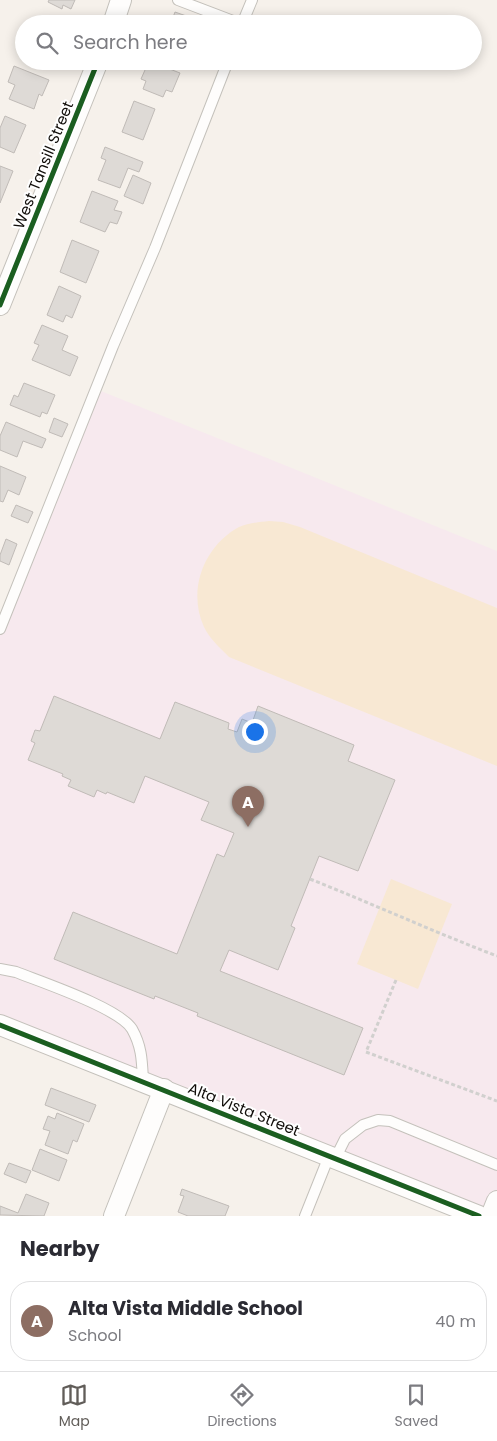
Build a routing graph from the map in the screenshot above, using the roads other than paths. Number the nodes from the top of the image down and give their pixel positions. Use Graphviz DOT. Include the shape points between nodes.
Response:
graph roads {
  1 [pos="120,0"];
  2 [pos="178,0"];
  3 [pos="252,0"];
  4 [pos="116,15"];
  5 [pos="218,15"];
  6 [pos="246,15"];
  7 [pos="94,70"];
  8 [pos="224,70"];
  9 [pos="0,305"];
  10 [pos="0,629"];
  11 [pos="0,969"];
  12 [pos="0,1025"];
  13 [pos="143,1081"];
  14 [pos="164,1089"];
  15 [pos="332,1158"];
  16 [pos="497,1165"];
  17 [pos="497,1201"];
  18 [pos="114,1216"];
  19 [pos="305,1216"];
  20 [pos="479,1216"];
  21 [pos="491,1216"];
  1 -- 4 [label="street"];
  2 -- 5 [label="lane"];
  3 -- 6 [label="lane"];
  7 -- 9 [label="street, West Tansill Street"];
  8 -- 10 [label="lane"];
  11 -- 13 [label="lane" via="16,972 92,1003 120,1018 131,1027 141,1049"];
  12 -- 13 [label="street, Alta Vista Street"];
  13 -- 14 [label="street, Alta Vista Street"];
  14 -- 15 [label="street, Alta Vista Street"];
  14 -- 18 [label="street"];
  15 -- 16 [label="lane" via="345,1139 378,1120"];
  15 -- 19 [label="lane"];
  15 -- 20 [label="street, Alta Vista Street"];
  17 -- 21 [label="street"];
}
